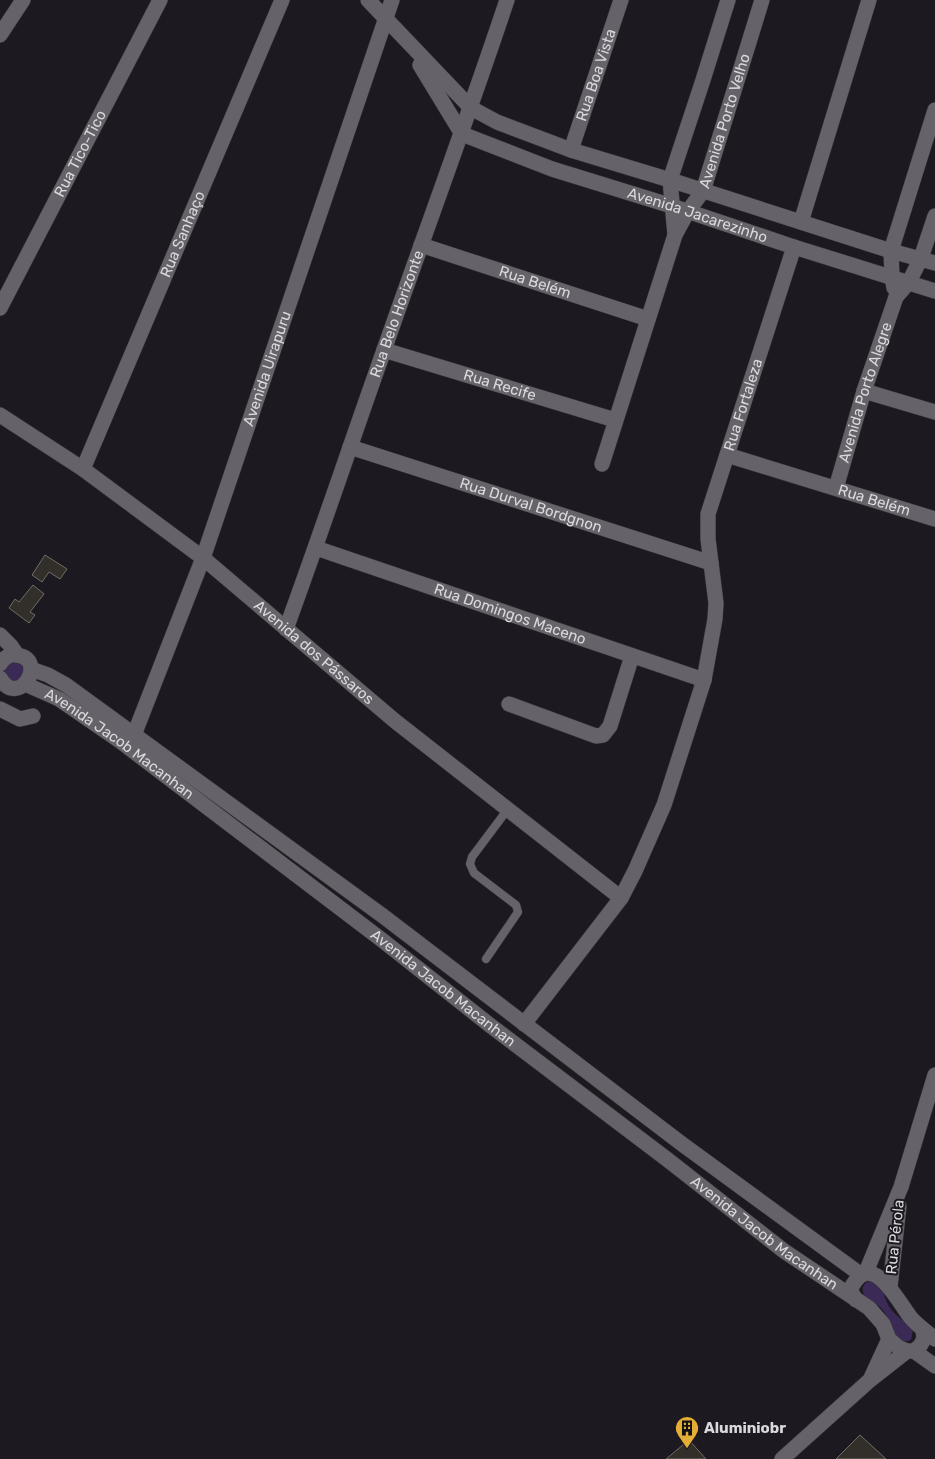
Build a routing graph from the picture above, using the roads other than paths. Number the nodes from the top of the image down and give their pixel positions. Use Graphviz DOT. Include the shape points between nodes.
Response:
graph roads {
  1 [pos="22,0"];
  2 [pos="160,0"];
  3 [pos="282,0"];
  4 [pos="368,0"];
  5 [pos="392,0"];
  6 [pos="507,0"];
  7 [pos="621,0"];
  8 [pos="728,0"];
  9 [pos="762,0"];
  10 [pos="869,0"];
  11 [pos="386,19"];
  12 [pos="0,35"];
  13 [pos="406,42"];
  14 [pos="471,108"];
  15 [pos="935,110"];
  16 [pos="462,134"];
  17 [pos="572,150"];
  18 [pos="670,180"];
  19 [pos="703,191"];
  20 [pos="672,206"];
  21 [pos="688,212"];
  22 [pos="935,216"];
  23 [pos="802,222"];
  24 [pos="675,235"];
  25 [pos="421,245"];
  26 [pos="794,247"];
  27 [pos="891,251"];
  28 [pos="928,260"];
  29 [pos="892,277"];
  30 [pos="908,282"];
  31 [pos="935,291"];
  32 [pos="896,297"];
  33 [pos="0,308"];
  34 [pos="648,319"];
  35 [pos="384,350"];
  36 [pos="864,391"];
  37 [pos="935,412"];
  38 [pos="0,415"];
  39 [pos="615,420"];
  40 [pos="350,447"];
  41 [pos="727,455"];
  42 [pos="602,464"];
  43 [pos="83,469"];
  44 [pos="836,488"];
  45 [pos="935,519"];
  46 [pos="316,548"];
  47 [pos="203,558"];
  48 [pos="711,564"];
  49 [pos="286,628"];
  50 [pos="0,635"];
  51 [pos="17,655"];
  52 [pos="632,656"];
  53 [pos="0,664"];
  54 [pos="31,669"];
  55 [pos="0,678"];
  56 [pos="704,680"];
  57 [pos="25,684"];
  58 [pos="509,704"];
  59 [pos="0,709"];
  60 [pos="33,716"];
  61 [pos="134,735"];
  62 [pos="508,809"];
  63 [pos="621,898"];
  64 [pos="486,959"];
  65 [pos="524,1024"];
  66 [pos="934,1079"];
  67 [pos="901,1187"];
  68 [pos="863,1273"];
  69 [pos="890,1287"];
  70 [pos="856,1300"];
  71 [pos="929,1334"];
  72 [pos="889,1339"];
  73 [pos="911,1351"];
  74 [pos="935,1366"];
  75 [pos="870,1380"];
  76 [pos="782,1459"];
  1 -- 12 [label="street"];
  2 -- 33 [label="street, Rua Tico-Tico"];
  3 -- 43 [label="street, Rua Sanhaço"];
  4 -- 11 [label="street"];
  5 -- 11 [label="street, Avenida Uirapuru"];
  6 -- 14 [label="street, Rua Belo Horizonte"];
  7 -- 17 [label="street, Rua Boa Vista"];
  8 -- 18 [label="street, Avenida Porto Velho"];
  9 -- 19 [label="street, Avenida Porto Velho"];
  10 -- 23 [label="street"];
  11 -- 13 [label="street"];
  11 -- 47 [label="street, Avenida Uirapuru"];
  13 -- 14 [label="street, Avenida Jacarezinho"];
  13 -- 16 [label="street"];
  14 -- 16 [label="street, Rua Belo Horizonte"];
  14 -- 17 [label="street, Avenida Jacarezinho" via="497,122"];
  15 -- 27 [label="street"];
  16 -- 20 [label="street, Avenida Jacarezinho" via="552,169"];
  16 -- 25 [label="street, Rua Belo Horizonte"];
  17 -- 18 [label="street, Avenida Jacarezinho"];
  18 -- 19 [label="street, Avenida Jacarezinho"];
  18 -- 20 [label="street, Avenida Porto Velho"];
  19 -- 21 [label="street, Avenida Porto Velho"];
  19 -- 23 [label="street, Avenida Jacarezinho"];
  20 -- 21 [label="street, Avenida Jacarezinho"];
  20 -- 24 [label="street, Avenida Porto Velho"];
  21 -- 24 [label="street, Avenida Porto Velho"];
  21 -- 26 [label="street, Avenida Jacarezinho"];
  22 -- 28 [label="street, Avenida Porto Alegre"];
  23 -- 27 [label="street, Avenida Jacarezinho"];
  24 -- 34 [label="street, Avenida Porto Velho"];
  25 -- 34 [label="street, Rua Belém"];
  25 -- 35 [label="street, Rua Belo Horizonte"];
  26 -- 29 [label="street, Avenida Jacarezinho"];
  26 -- 41 [label="street, Rua Fortaleza"];
  27 -- 28 [label="street, Avenida Jacarezinho"];
  27 -- 29 [label="street"];
  28 -- 30 [label="street, Avenida Porto Alegre"];
  29 -- 30 [label="street, Avenida Jacarezinho"];
  29 -- 32 [label="street"];
  30 -- 31 [label="street, Avenida Jacarezinho"];
  30 -- 32 [label="street, Avenida Porto Alegre"];
  32 -- 36 [label="street, Avenida Porto Alegre"];
  34 -- 39 [label="street, Avenida Porto Velho"];
  35 -- 39 [label="street, Rua Recife"];
  35 -- 40 [label="street, Rua Belo Horizonte"];
  36 -- 37 [label="street"];
  36 -- 44 [label="street, Avenida Porto Alegre"];
  38 -- 43 [label="street, Avenida dos Pássaros"];
  39 -- 42 [label="street, Avenida Porto Velho"];
  40 -- 46 [label="street, Rua Belo Horizonte"];
  40 -- 48 [label="street, Rua Durval Bordgnon"];
  41 -- 44 [label="street, Rua Belém"];
  41 -- 48 [label="street, Rua Fortaleza" via="708,514"];
  43 -- 47 [label="street, Avenida dos Pássaros"];
  44 -- 45 [label="street, Rua Belém"];
  46 -- 49 [label="street, Rua Belo Horizonte"];
  46 -- 52 [label="street, Rua Domingos Maceno"];
  47 -- 49 [label="street, Avenida dos Pássaros"];
  47 -- 61 [label="street, Avenida Uirapuru"];
  48 -- 56 [label="street, Rua Fortaleza" via="716,603"];
  49 -- 62 [label="street, Avenida dos Pássaros" via="395,721"];
  50 -- 51 [label="street"];
  51 -- 53 [label="street" via="7,657"];
  51 -- 54 [label="street" via="27,660"];
  52 -- 56 [label="street, Rua Domingos Maceno"];
  52 -- 58 [label="street" via="610,726 603,734 596,736"];
  54 -- 57 [label="street"];
  54 -- 61 [label="street, Avenida Jacob Macanhan" via="66,685"];
  55 -- 57 [label="street, Avenida Jacob Macanhan" via="10,687"];
  56 -- 63 [label="street, Rua Fortaleza" via="664,805"];
  57 -- 70 [label="street, Avenida Jacob Macanhan" via="59,699 120,741 784,1251"];
  59 -- 60 [label="street" via="20,719"];
  61 -- 65 [label="street, Avenida Jacob Macanhan" via="376,910"];
  62 -- 63 [label="street, Avenida dos Pássaros"];
  62 -- 64 [label="lane" via="470,864 474,873 516,905 518,912"];
  63 -- 65 [label="street, Rua Fortaleza"];
  65 -- 68 [label="street, Avenida Jacob Macanhan" via="764,1205"];
  66 -- 67 [label="street, Rua Pérola"];
  67 -- 68 [label="street, Rua Pérola"];
  67 -- 69 [label="street, Rua Pérola"];
  68 -- 69 [label="street, Avenida Jacob Macanhan" via="879,1276"];
  68 -- 70 [label="street, Avenida Jacob Macanhan" via="852,1285 851,1292"];
  69 -- 71 [label="street, Avenida Jacob Macanhan" via="902,1307"];
  70 -- 72 [label="street, Avenida Jacob Macanhan" via="875,1313"];
  71 -- 73 [label="street, Avenida Jacob Macanhan" via="920,1346"];
  72 -- 73 [label="street, Avenida Jacob Macanhan"];
  72 -- 75 [label="street"];
  73 -- 74 [label="street, Avenida Jacob Macanhan"];
  73 -- 75 [label="street"];
  75 -- 76 [label="street"];
}
